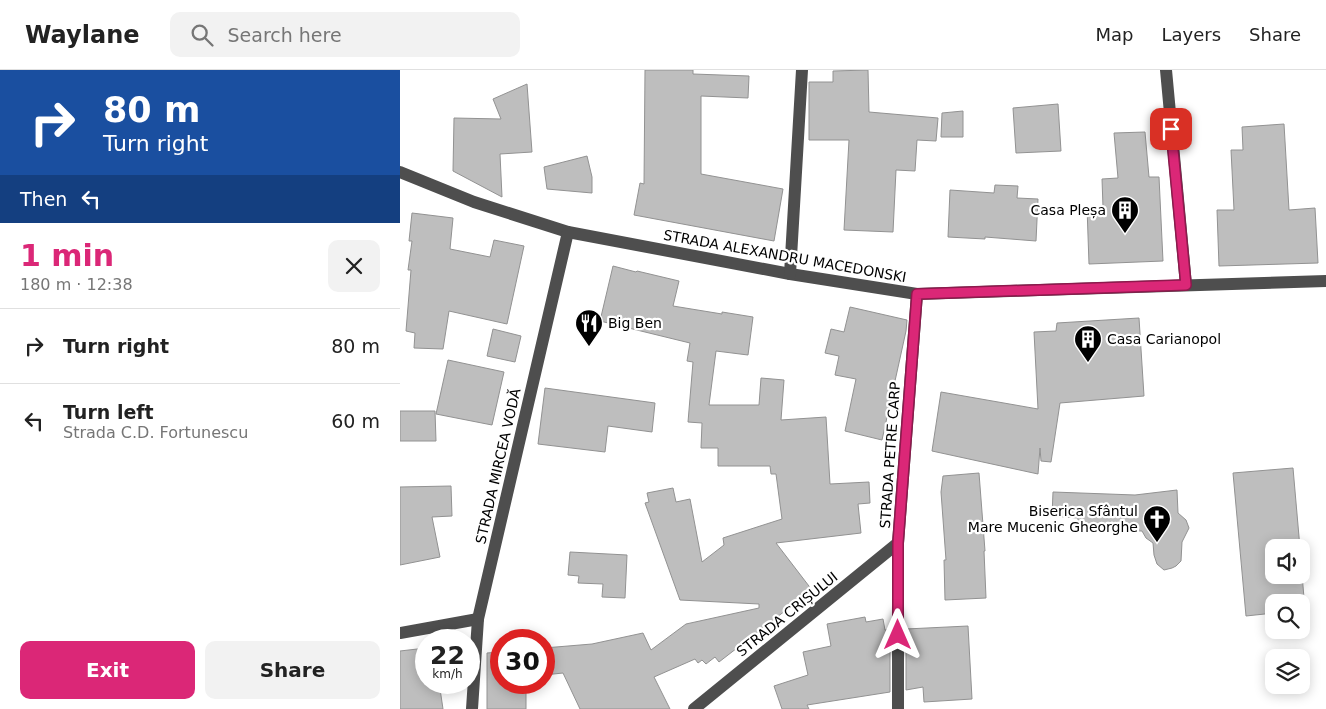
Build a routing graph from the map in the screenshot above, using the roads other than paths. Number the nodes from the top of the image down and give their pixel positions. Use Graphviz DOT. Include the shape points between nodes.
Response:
graph roads {
  1 [pos="802,70"];
  2 [pos="1166,70"];
  3 [pos="400,172"];
  4 [pos="568,232"];
  5 [pos="790,274"];
  6 [pos="1326,281"];
  7 [pos="1186,285"];
  8 [pos="917,294"];
  9 [pos="898,543"];
  10 [pos="478,619"];
  11 [pos="400,634"];
  12 [pos="472,709"];
  13 [pos="694,709"];
  14 [pos="898,709"];
  1 -- 5 [label="street"];
  2 -- 7 [label="street"];
  3 -- 4 [label="street, STRADA ALEXANDRU MACEDONSKI" via="474,202"];
  4 -- 5 [label="street, STRADA ALEXANDRU MACEDONSKI"];
  4 -- 10 [label="street, STRADA MIRCEA VODĂ"];
  5 -- 8 [label="street, STRADA ALEXANDRU MACEDONSKI"];
  6 -- 7 [label="street, STRADA ALEXANDRU MACEDONSKI"];
  7 -- 8 [label="street, STRADA ALEXANDRU MACEDONSKI"];
  8 -- 9 [label="street, STRADA PETRE CARP"];
  9 -- 13 [label="street, STRADA CRIȘULUI"];
  9 -- 14 [label="street, STRADA PETRE CARP"];
  10 -- 11 [label="street"];
  10 -- 12 [label="street, STRADA MIRCEA VODĂ"];
}
